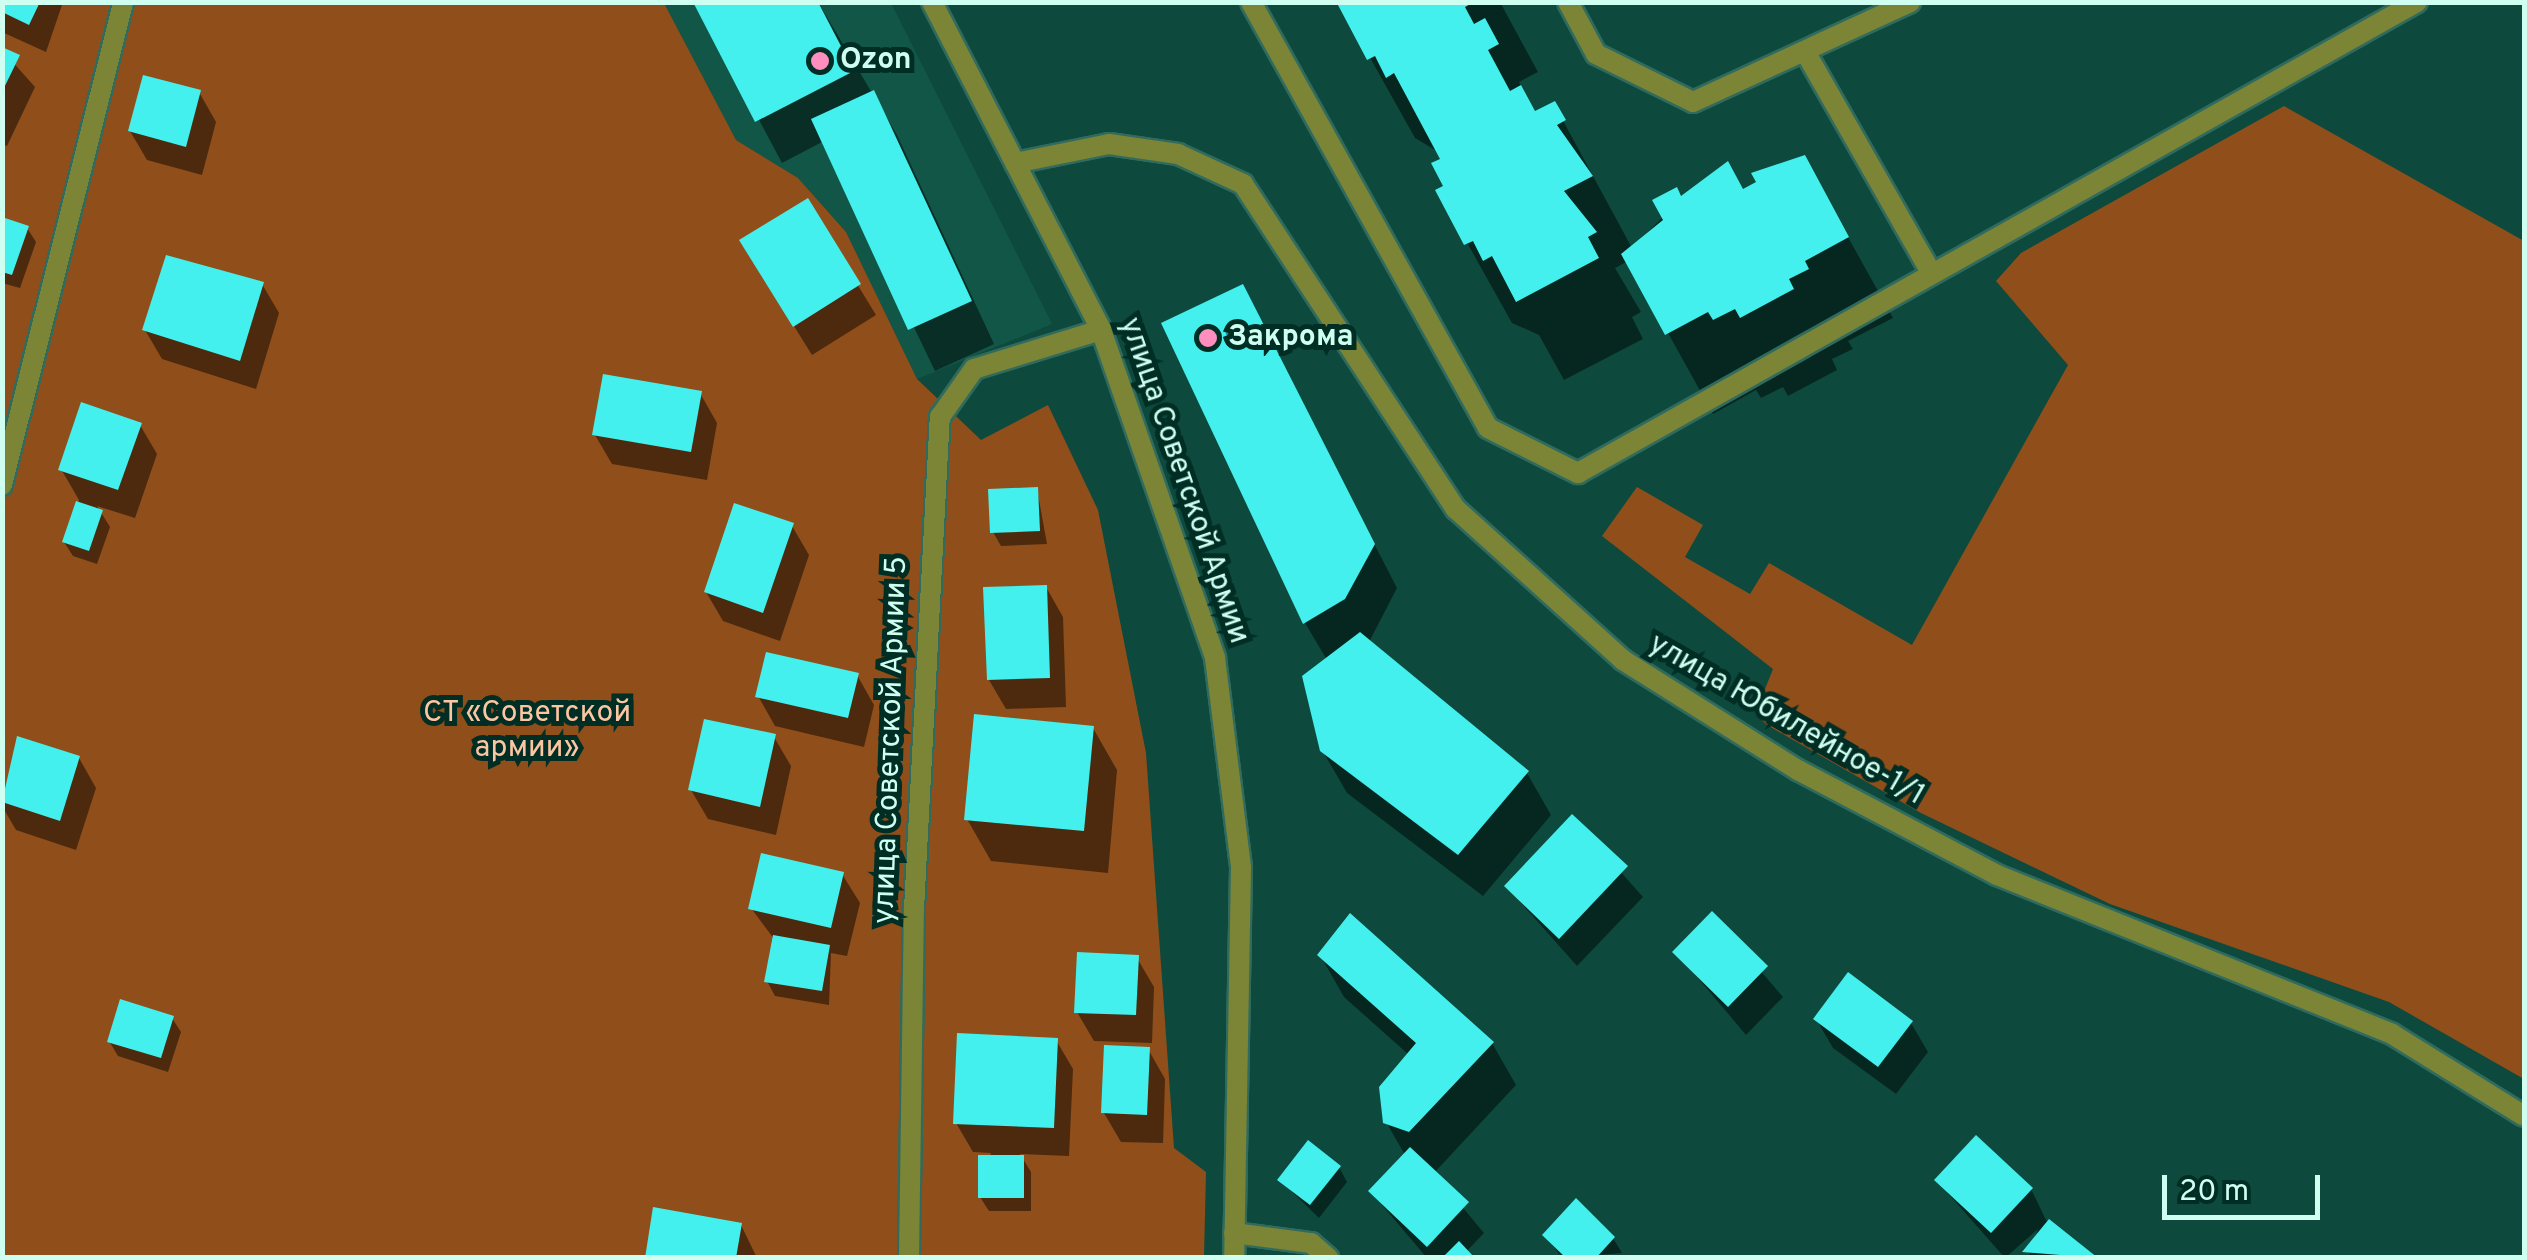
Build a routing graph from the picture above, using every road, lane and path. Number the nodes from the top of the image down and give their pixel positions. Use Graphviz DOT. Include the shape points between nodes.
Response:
graph roads {
  1 [pos="124,2"];
  2 [pos="932,2"];
  3 [pos="1251,2"];
  4 [pos="1568,2"];
  5 [pos="1910,2"];
  6 [pos="2417,2"];
  7 [pos="1808,54"];
  8 [pos="1016,162"];
  9 [pos="1930,271"];
  10 [pos="1102,330"];
  11 [pos="2,484"];
  12 [pos="2524,1116"];
  13 [pos="1234,1233"];
  14 [pos="910,1258"];
  15 [pos="1234,1258"];
  16 [pos="1328,1258"];
  1 -- 11 [label="street"];
  2 -- 8 [label="street, улица Советской Армии"];
  3 -- 9 [label="street" via="1488,428 1578,472"];
  4 -- 7 [label="street" via="1596,54 1693,102"];
  5 -- 7 [label="street"];
  6 -- 9 [label="street"];
  7 -- 9 [label="street"];
  8 -- 10 [label="street, улица Советской Армии"];
  8 -- 12 [label="street, улица Юбилейное-1/1" via="1109,144 1178,154 1243,184 1456,509 1622,660 1798,770 1997,875 2392,1034"];
  10 -- 13 [label="street, улица Советской Армии" via="1215,658 1242,868"];
  10 -- 14 [label="street, улица Советской Армии 5" via="974,369 940,416 914,908"];
  13 -- 15 [label="street, улица Советской Армии"];
  13 -- 16 [label="street" via="1311,1243"];
}
